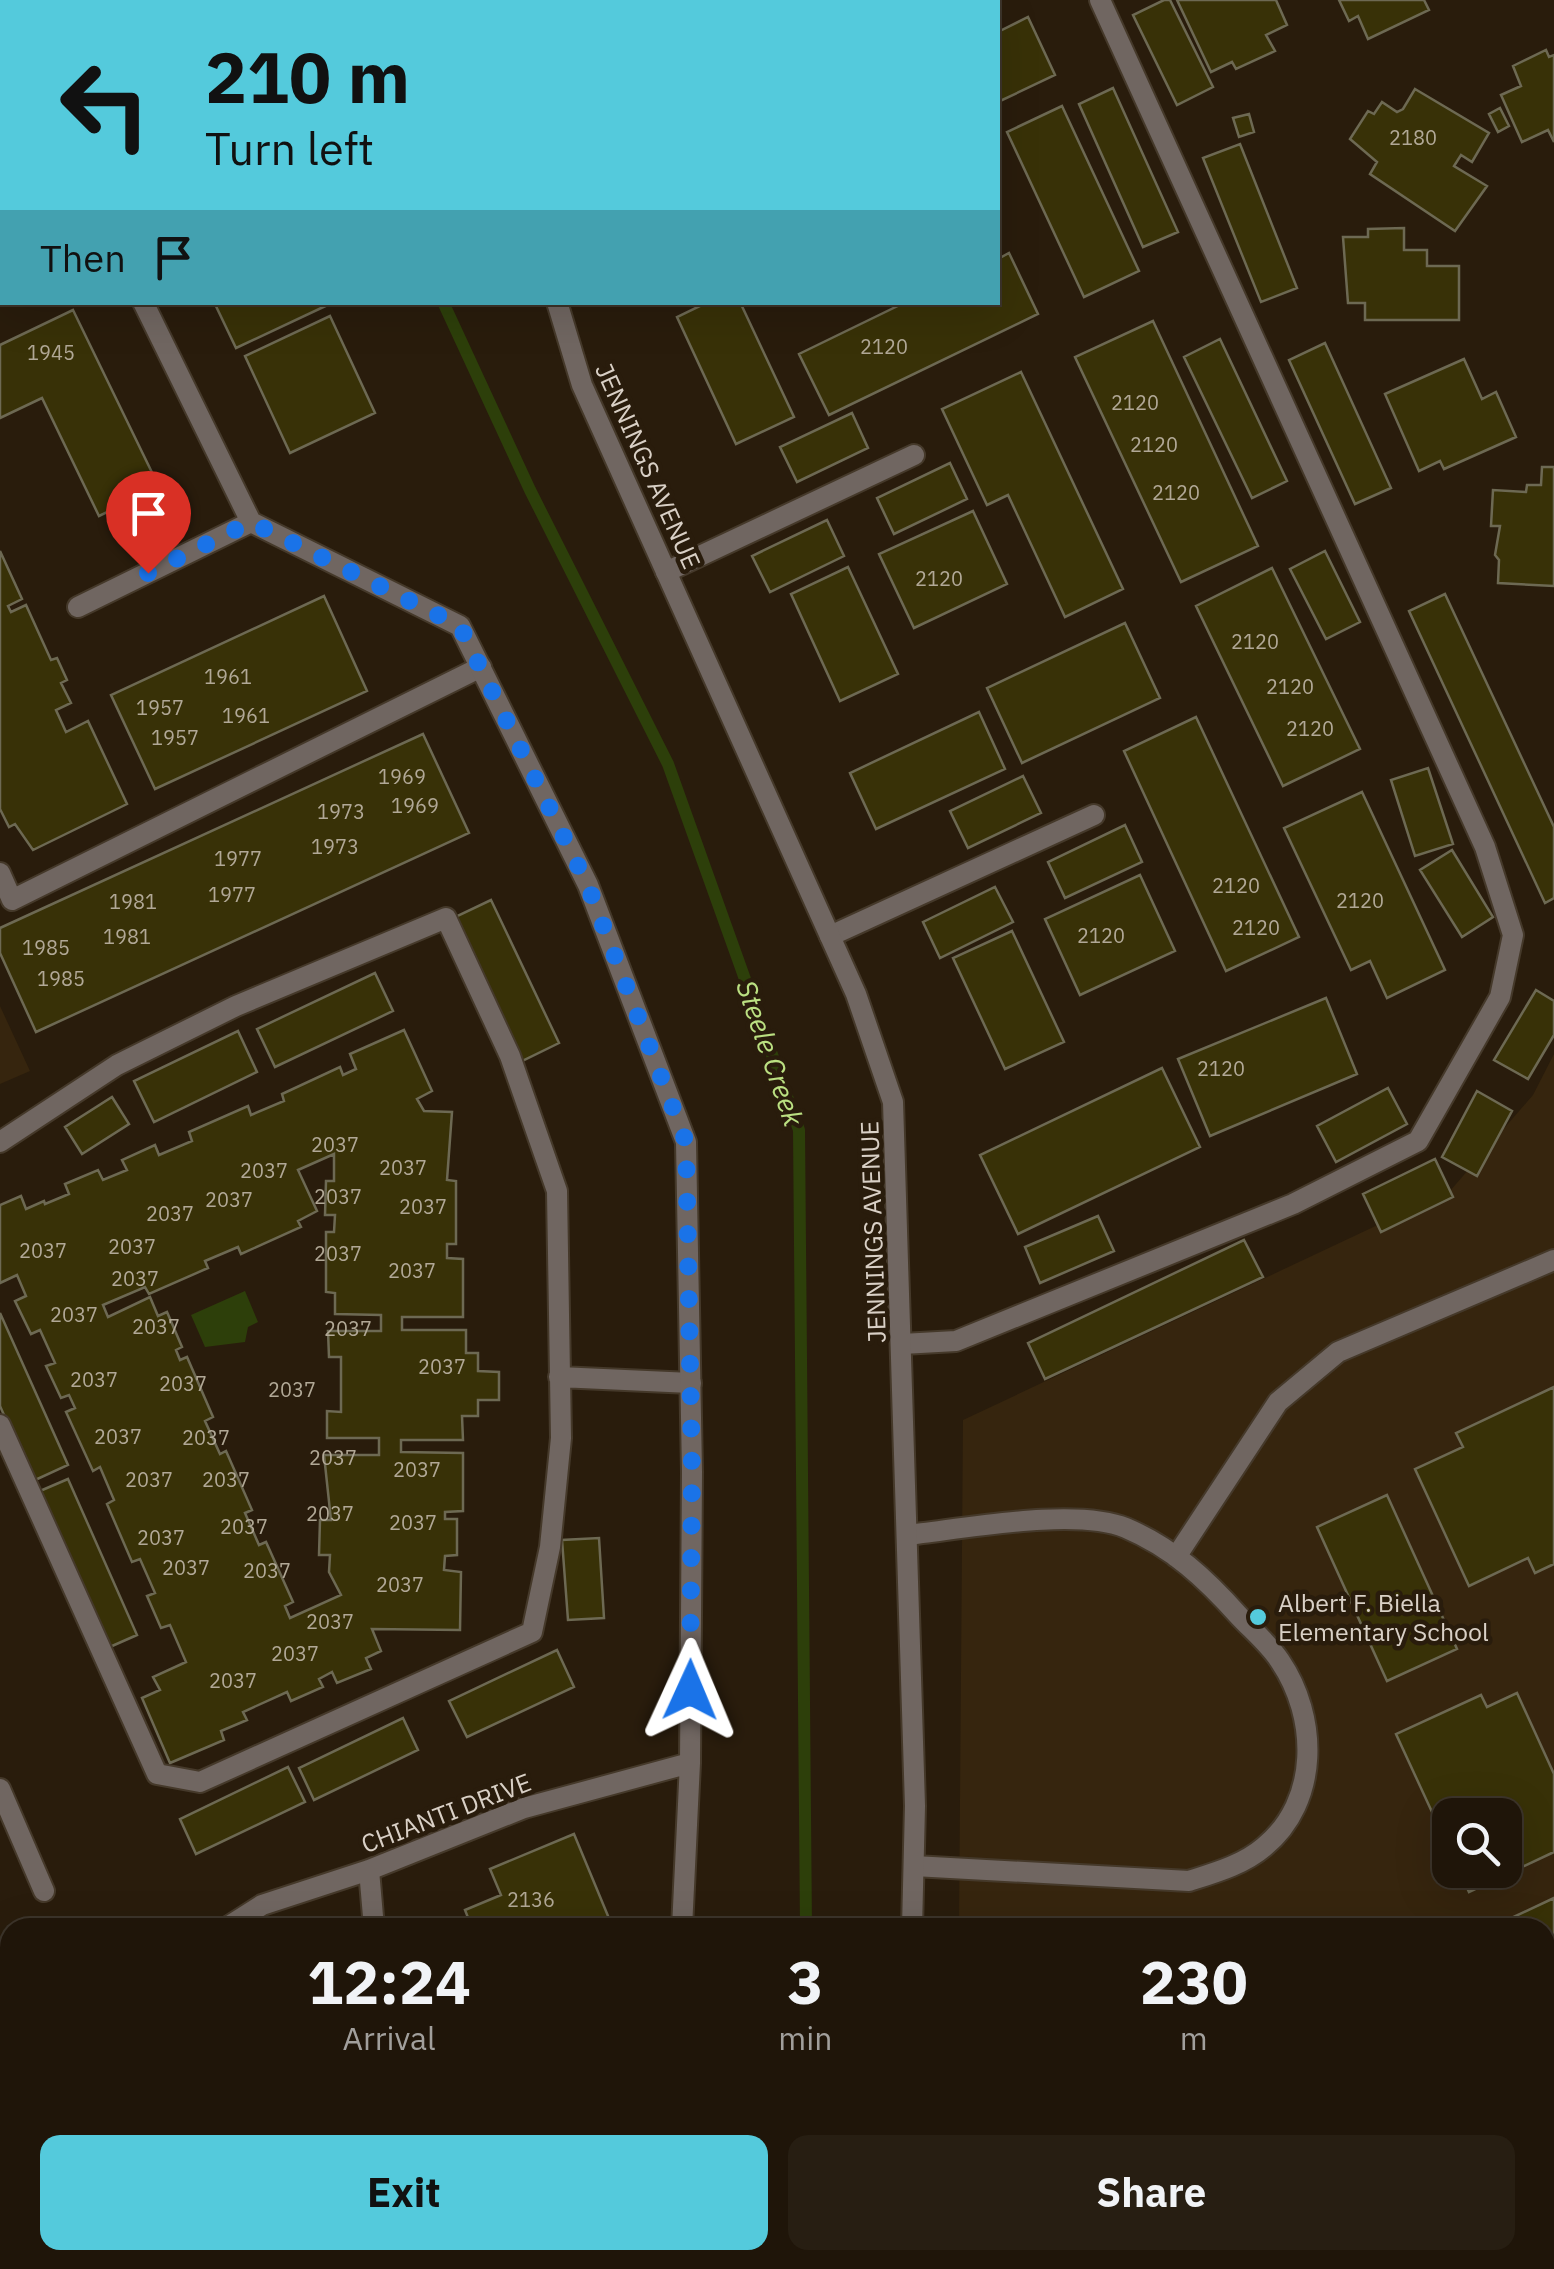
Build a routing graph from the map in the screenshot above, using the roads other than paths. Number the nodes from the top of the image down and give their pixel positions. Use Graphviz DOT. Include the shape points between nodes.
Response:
graph roads {
  1 [pos="1100,0"];
  2 [pos="144,305"];
  3 [pos="558,305"];
  4 [pos="914,455"];
  5 [pos="251,522"];
  6 [pos="666,572"];
  7 [pos="78,606"];
  8 [pos="481,667"];
  9 [pos="1094,815"];
  10 [pos="0,874"];
  11 [pos="830,936"];
  12 [pos="0,1142"];
  13 [pos="1554,1260"];
  14 [pos="902,1344"];
  15 [pos="559,1377"];
  16 [pos="691,1383"];
  17 [pos="0,1425"];
  18 [pos="908,1536"];
  19 [pos="1176,1556"];
  20 [pos="690,1763"];
  21 [pos="0,1789"];
  22 [pos="914,1866"];
  23 [pos="369,1870"];
  24 [pos="44,1891"];
  25 [pos="242,1918"];
  26 [pos="373,1918"];
  27 [pos="682,1918"];
  28 [pos="912,1918"];
  1 -- 14 [label="street" via="1485,847 1513,935 1500,997 1418,1141 1294,1204 956,1341"];
  2 -- 5 [label="street"];
  3 -- 6 [label="street, JENNINGS AVENUE" via="582,386"];
  4 -- 6 [label="street"];
  5 -- 7 [label="street"];
  5 -- 8 [label="street" via="460,626"];
  6 -- 11 [label="street, JENNINGS AVENUE"];
  8 -- 10 [label="street" via="12,900"];
  8 -- 16 [label="street" via="588,886 686,1142"];
  9 -- 11 [label="street"];
  11 -- 14 [label="street, JENNINGS AVENUE" via="893,1102"];
  12 -- 15 [label="street" via="116,1066 236,1006 446,918 510,1056 558,1191"];
  13 -- 19 [label="street" via="1338,1352 1278,1402"];
  14 -- 18 [label="street, JENNINGS AVENUE"];
  15 -- 16 [label="street"];
  15 -- 17 [label="street" via="550,1547 532,1632 200,1782 156,1774"];
  16 -- 20 [label="street"];
  18 -- 19 [label="street" via="1046,1519 1123,1527"];
  18 -- 22 [label="street, JENNINGS AVENUE"];
  19 -- 22 [label="street" via="1195,1568 1280,1662 1304,1716 1308,1770 1297,1806 1265,1846 1229,1868 1188,1881"];
  20 -- 23 [label="street, CHIANTI DRIVE" via="524,1808"];
  20 -- 27 [label="street"];
  21 -- 24 [label="street"];
  22 -- 28 [label="street, JENNINGS AVENUE"];
  23 -- 25 [label="street, CHIANTI DRIVE"];
  23 -- 26 [label="street"];
}
